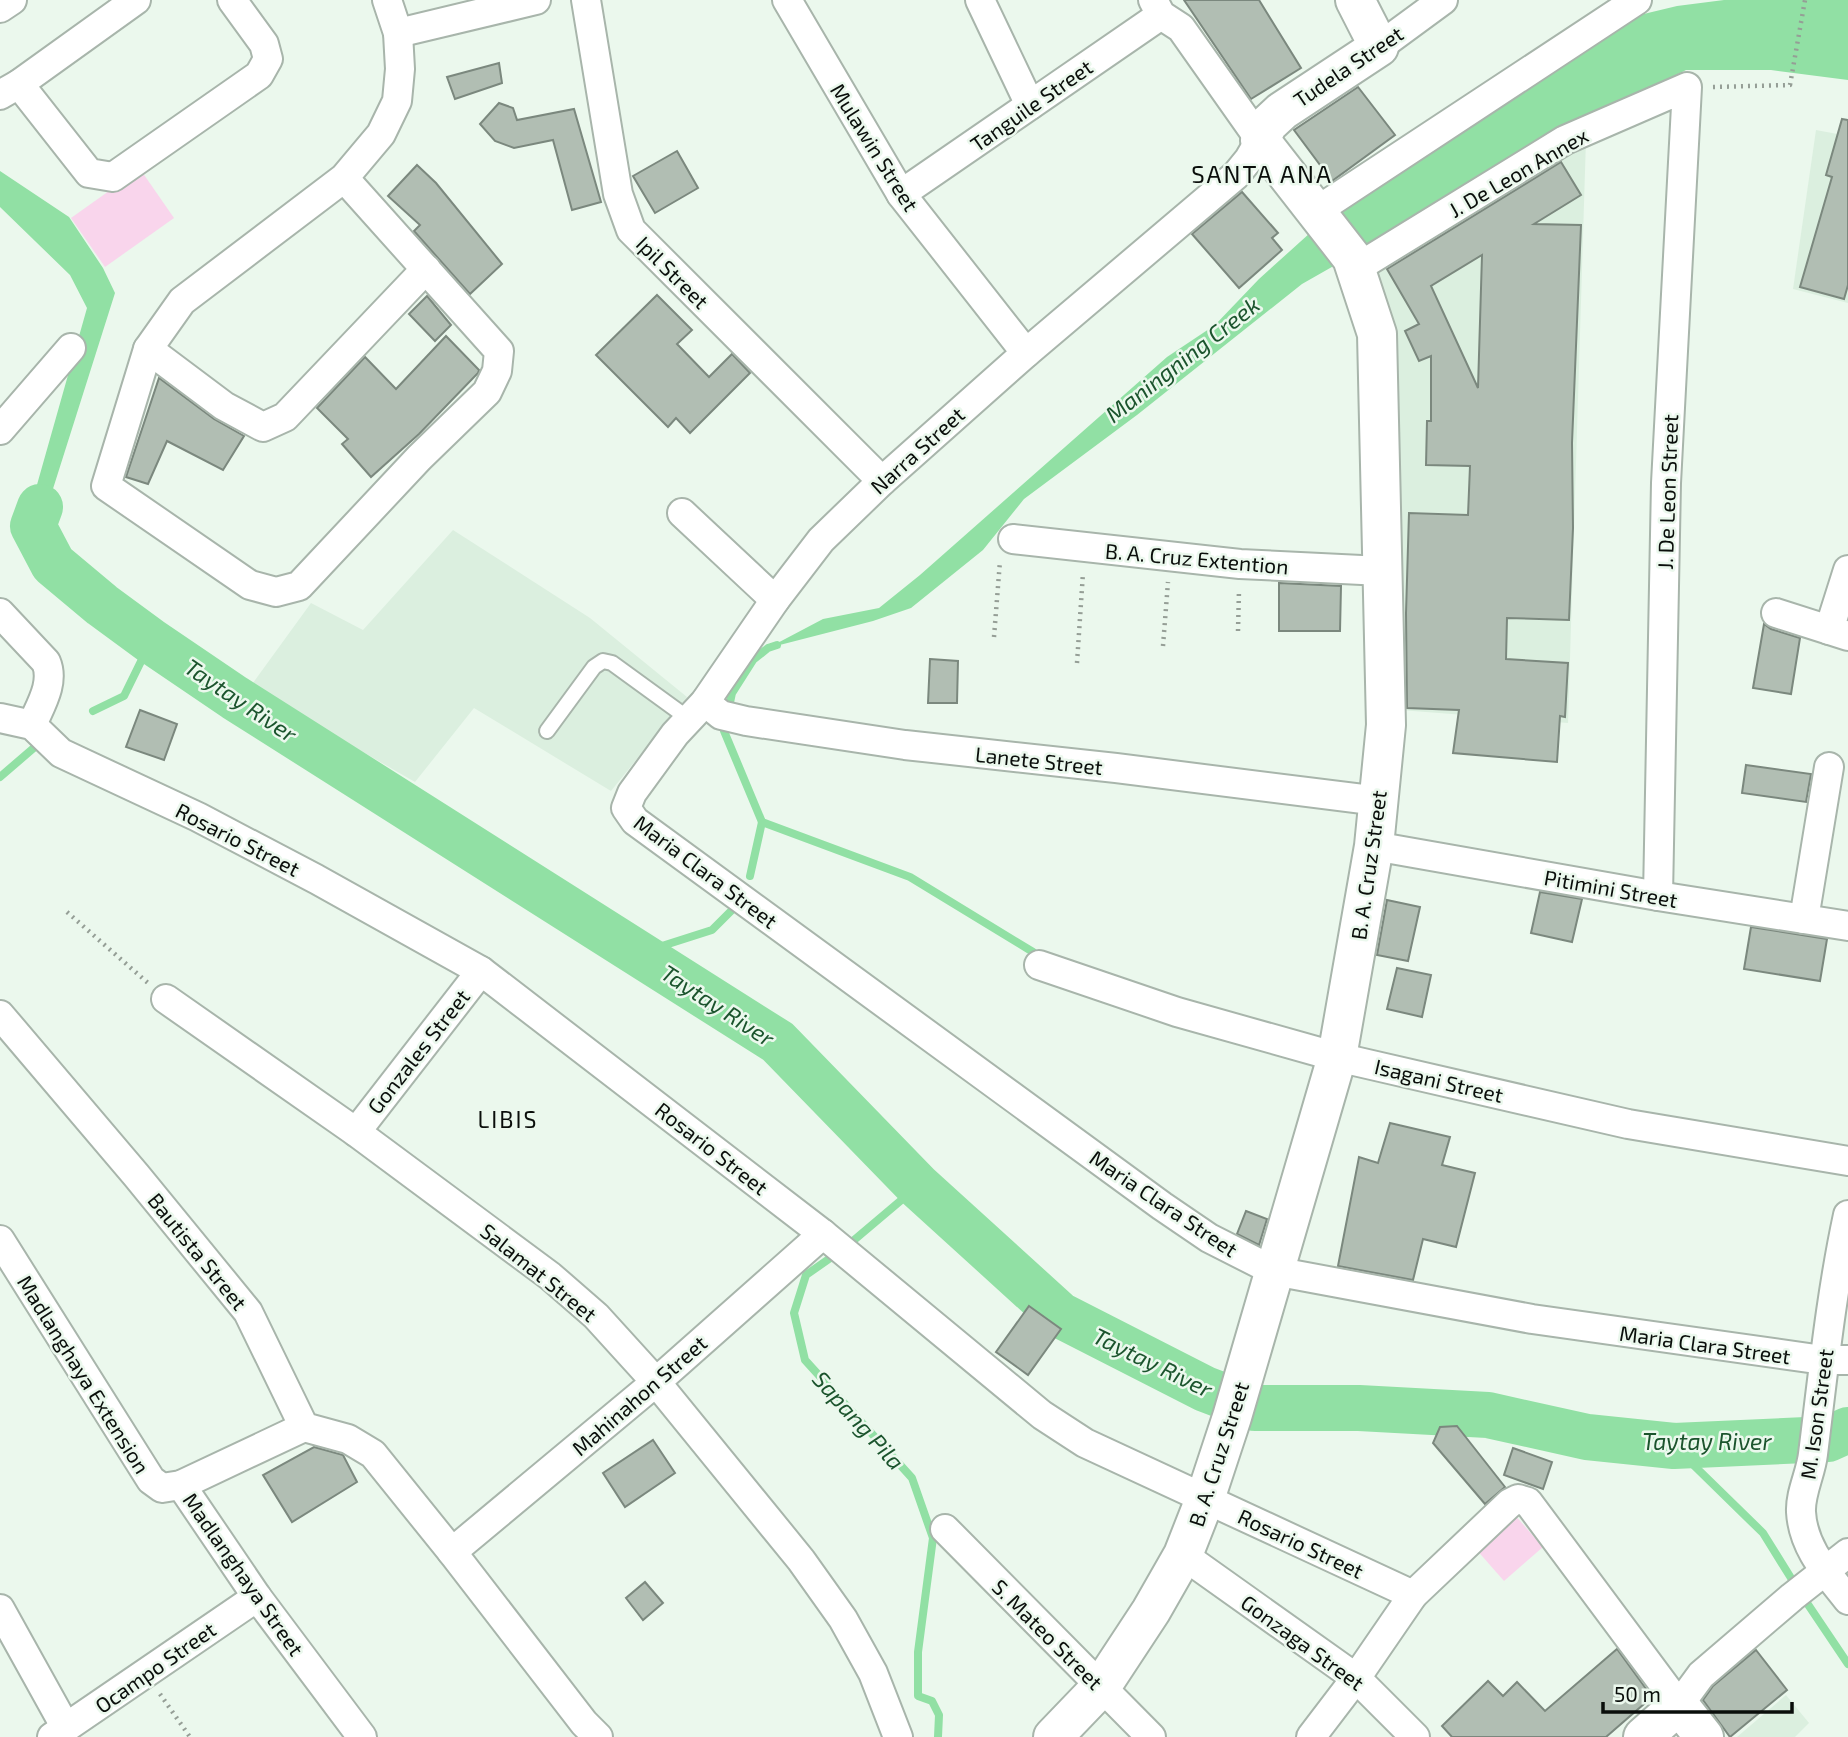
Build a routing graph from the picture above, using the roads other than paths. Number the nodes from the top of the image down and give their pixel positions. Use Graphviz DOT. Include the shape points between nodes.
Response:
graph roads {
  1 [pos="12,0"];
  2 [pos="136,0"];
  3 [pos="232,0"];
  4 [pos="387,0"];
  5 [pos="536,0"];
  6 [pos="586,0"];
  7 [pos="787,0"];
  8 [pos="980,0"];
  9 [pos="1355,0"];
  10 [pos="1443,0"];
  11 [pos="1637,0"];
  12 [pos="0,8"];
  13 [pos="1157,8"];
  14 [pos="398,33"];
  15 [pos="1378,47"];
  16 [pos="1687,87"];
  17 [pos="10,89"];
  18 [pos="1030,105"];
  19 [pos="1260,140"];
  20 [pos="344,178"];
  21 [pos="901,194"];
  22 [pos="1317,215"];
  23 [pos="1354,263"];
  24 [pos="426,269"];
  25 [pos="71,348"];
  26 [pos="148,349"];
  27 [pos="1026,353"];
  28 [pos="0,430"];
  29 [pos="882,481"];
  30 [pos="682,513"];
  31 [pos="1013,539"];
  32 [pos="1848,570"];
  33 [pos="1382,571"];
  34 [pos="775,600"];
  35 [pos="1776,612"];
  36 [pos="0,613"];
  37 [pos="1839,633"];
  38 [pos="715,714"];
  39 [pos="0,718"];
  40 [pos="32,726"];
  41 [pos="547,731"];
  42 [pos="1829,767"];
  43 [pos="1379,801"];
  44 [pos="626,808"];
  45 [pos="1374,846"];
  46 [pos="1658,896"];
  47 [pos="1804,919"];
  48 [pos="1848,926"];
  49 [pos="1039,965"];
  50 [pos="481,971"];
  51 [pos="166,999"];
  52 [pos="0,1015"];
  53 [pos="1337,1057"];
  54 [pos="356,1132"];
  55 [pos="1848,1161"];
  56 [pos="1848,1215"];
  57 [pos="0,1240"];
  58 [pos="832,1241"];
  59 [pos="1274,1271"];
  60 [pos="1835,1360"];
  61 [pos="656,1382"];
  62 [pos="304,1427"];
  63 [pos="181,1485"];
  64 [pos="1205,1499"];
  65 [pos="945,1529"];
  66 [pos="452,1552"];
  67 [pos="1848,1553"];
  68 [pos="1183,1555"];
  69 [pos="1825,1571"];
  70 [pos="1413,1595"];
  71 [pos="257,1597"];
  72 [pos="1848,1600"];
  73 [pos="0,1609"];
  74 [pos="1356,1678"];
  75 [pos="1101,1687"];
  76 [pos="1679,1705"];
  77 [pos="59,1732"];
  78 [pos="362,1737"];
  79 [pos="598,1737"];
  80 [pos="898,1737"];
  81 [pos="1053,1737"];
  82 [pos="1151,1737"];
  83 [pos="1311,1737"];
  84 [pos="1415,1737"];
  85 [pos="1643,1737"];
  86 [pos="1704,1737"];
  1 -- 12 [label="street"];
  2 -- 17 [label="street"];
  3 -- 17 [label="street" via="264,44 268,59 259,75 113,177 89,173"];
  4 -- 14 [label="street"];
  5 -- 14 [label="street"];
  6 -- 29 [label="street, Ipil Street" via="618,194 631,230"];
  7 -- 21 [label="street, Mulawin Street"];
  8 -- 18 [label="street"];
  9 -- 15 [label="street"];
  10 -- 15 [label="street, Tudela Street"];
  11 -- 22 [label="street"];
  13 -- 18 [label="street, Tanguile Street"];
  13 -- 19 [label="street, B. A. Cruz Street" via="1181,28"];
  14 -- 20 [label="street" via="397,101 381,134"];
  15 -- 19 [label="street, Tudela Street" via="1282,111"];
  16 -- 23 [label="street, J. De Leon Annex" via="1565,140"];
  16 -- 46 [label="street, J. De Leon Street" via="1666,483"];
  18 -- 21 [label="street, Tanguile Street"];
  19 -- 22 [label="street, B. A. Cruz Street"];
  19 -- 27 [label="street, Narra Street" via="1236,175"];
  20 -- 24 [label="street"];
  20 -- 26 [label="street" via="182,301"];
  21 -- 27 [label="street, Mulawin Street"];
  22 -- 23 [label="street, B. A. Cruz Street"];
  23 -- 33 [label="street, B. A. Cruz Street" via="1377,334"];
  24 -- 26 [label="street" via="285,417 263,427 224,406"];
  24 -- 26 [label="street" via="499,351 497,371 487,392 299,586 276,592 250,585 106,486"];
  25 -- 28 [label="street"];
  27 -- 29 [label="street, Narra Street"];
  29 -- 34 [label="street, Narra Street" via="821,540"];
  30 -- 34 [label="street"];
  31 -- 33 [label="street, B. A. Cruz Extention" via="1240,564"];
  32 -- 37 [label="street"];
  33 -- 43 [label="street, B. A. Cruz Street" via="1386,725"];
  34 -- 38 [label="street, Narra Street"];
  35 -- 37 [label="street"];
  36 -- 40 [label="street" via="50,672"];
  38 -- 41 [label="lane" via="603,661"];
  38 -- 43 [label="street, Lanete Street" via="905,745"];
  38 -- 44 [label="street, Narra Street" via="675,734"];
  39 -- 40 [label="street, Rosario Street"];
  40 -- 50 [label="street, Rosario Street" via="61,754 198,817"];
  42 -- 47 [label="street"];
  43 -- 45 [label="street, B. A. Cruz Street"];
  44 -- 59 [label="street, Maria Clara Street" via="635,821 1162,1206 1209,1238"];
  45 -- 46 [label="street, Pitimini Street"];
  45 -- 53 [label="street, B. A. Cruz Street"];
  46 -- 47 [label="street, Pitimini Street"];
  47 -- 48 [label="street, Pitimini Street"];
  49 -- 53 [label="street, Isagani Street" via="1177,1012"];
  50 -- 54 [label="street, Gonzales Street"];
  50 -- 58 [label="street, Rosario Street"];
  51 -- 54 [label="street, Salamat Street"];
  52 -- 62 [label="street, Bautista Street" via="248,1312"];
  53 -- 55 [label="street, Isagani Street" via="1628,1124"];
  53 -- 59 [label="street, B. A. Cruz Street"];
  54 -- 61 [label="street, Salamat Street" via="550,1276 596,1316"];
  56 -- 60 [label="street, M. Ison Street" via="1838,1259"];
  57 -- 63 [label="street, Madlanghaya Extension" via="151,1480 162,1488"];
  58 -- 61 [label="street, Mahinahon Street"];
  58 -- 64 [label="street, Rosario Street" via="1042,1415 1085,1443"];
  59 -- 60 [label="street, Maria Clara Street" via="1532,1319"];
  59 -- 64 [label="street, B. A. Cruz Street"];
  60 -- 69 [label="street, M. Ison Street" via="1800,1511 1809,1548"];
  61 -- 66 [label="street, Mahinahon Street"];
  61 -- 80 [label="street, Salamat Street" via="802,1560 843,1619 873,1673"];
  62 -- 63 [label="street, Madlanghaya Street"];
  62 -- 66 [label="street" via="348,1438 373,1454"];
  63 -- 71 [label="street, Madlanghaya Street"];
  64 -- 68 [label="street, B. A. Cruz Street"];
  64 -- 70 [label="street, Rosario Street"];
  65 -- 75 [label="street, S. Mateo Street"];
  66 -- 79 [label="street"];
  67 -- 69 [label="street"];
  68 -- 74 [label="street, Gonzaga Street"];
  68 -- 75 [label="street, B. A. Cruz Street"];
  69 -- 72 [label="street, M. Ison Street"];
  69 -- 76 [label="street" via="1700,1675"];
  70 -- 74 [label="street"];
  70 -- 76 [label="street" via="1510,1503 1518,1499 1528,1502"];
  71 -- 77 [label="street, Ocampo Street"];
  71 -- 78 [label="street, Madlanghaya Street"];
  73 -- 77 [label="street"];
  74 -- 83 [label="street"];
  74 -- 84 [label="street, Gonzaga Street"];
  75 -- 81 [label="street, B. A. Cruz Street"];
  75 -- 82 [label="street, S. Mateo Street"];
  76 -- 85 [label="street"];
  76 -- 86 [label="street"];
}
